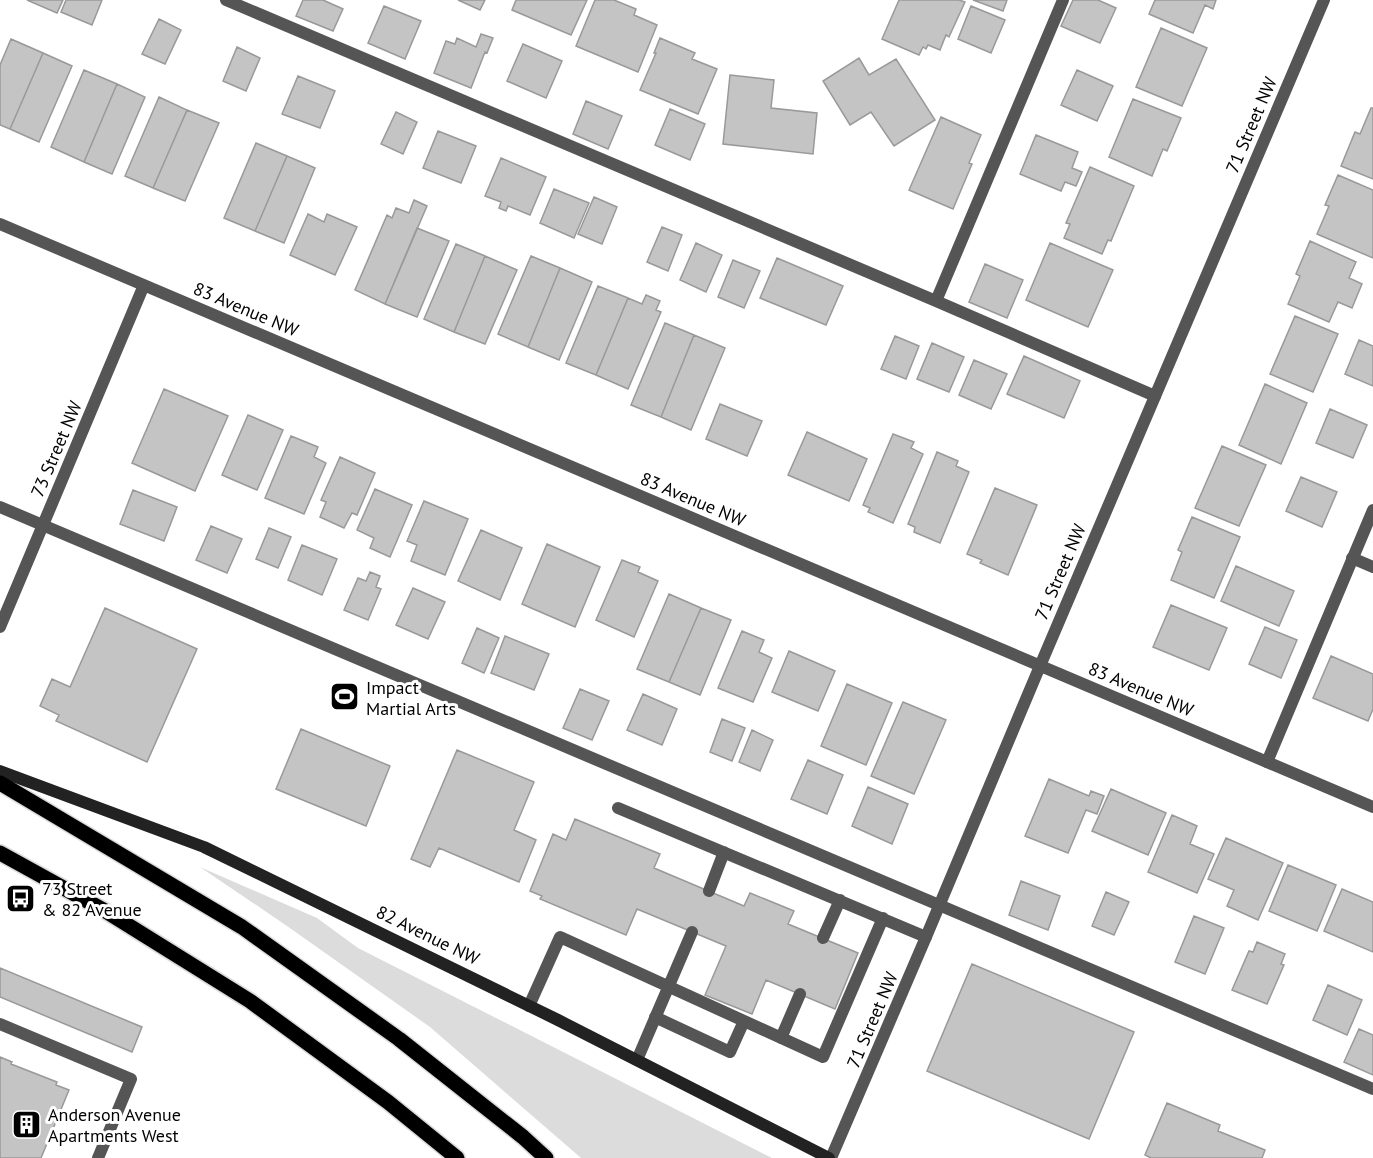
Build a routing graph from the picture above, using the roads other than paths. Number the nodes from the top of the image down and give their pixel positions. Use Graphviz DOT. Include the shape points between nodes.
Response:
graph roads {
  1 [pos="226,0"];
  2 [pos="1064,0"];
  3 [pos="1324,0"];
  4 [pos="0,224"];
  5 [pos="144,285"];
  6 [pos="936,301"];
  7 [pos="1155,396"];
  8 [pos="0,507"];
  9 [pos="1373,510"];
  10 [pos="43,525"];
  11 [pos="1352,558"];
  12 [pos="1373,567"];
  13 [pos="0,627"];
  14 [pos="1040,666"];
  15 [pos="1267,762"];
  16 [pos="0,771"];
  17 [pos="0,783"];
  18 [pos="1373,807"];
  19 [pos="618,808"];
  20 [pos="724,852"];
  21 [pos="0,853"];
  22 [pos="709,891"];
  23 [pos="840,900"];
  24 [pos="940,906"];
  25 [pos="883,918"];
  26 [pos="692,932"];
  27 [pos="926,937"];
  28 [pos="823,938"];
  29 [pos="668,987"];
  30 [pos="800,994"];
  31 [pos="529,1006"];
  32 [pos="655,1017"];
  33 [pos="744,1021"];
  34 [pos="0,1024"];
  35 [pos="781,1038"];
  36 [pos="637,1060"];
  37 [pos="1373,1089"];
  38 [pos="98,1158"];
  39 [pos="457,1158"];
  40 [pos="546,1158"];
  41 [pos="830,1158"];
  1 -- 6 [label="street"];
  2 -- 6 [label="street"];
  3 -- 7 [label="street, 71 Street NW"];
  4 -- 5 [label="street, 83 Avenue NW"];
  5 -- 10 [label="street, 73 Street NW"];
  5 -- 14 [label="street, 83 Avenue NW"];
  6 -- 7 [label="street"];
  7 -- 14 [label="street, 71 Street NW"];
  8 -- 10 [label="street"];
  9 -- 11 [label="street"];
  10 -- 13 [label="street, 73 Street NW"];
  10 -- 24 [label="street"];
  11 -- 12 [label="street"];
  11 -- 15 [label="street"];
  14 -- 15 [label="street, 83 Avenue NW"];
  14 -- 24 [label="street, 71 Street NW"];
  15 -- 18 [label="street, 83 Avenue NW"];
  16 -- 31 [label="street, 82 Avenue NW" via="204,847"];
  17 -- 40 [label="main road" via="242,927 399,1039"];
  19 -- 20 [label="street"];
  20 -- 22 [label="street"];
  20 -- 23 [label="street"];
  21 -- 39 [label="main road" via="107,912 250,1001"];
  23 -- 25 [label="street"];
  23 -- 28 [label="street"];
  24 -- 27 [label="street, 71 Street NW"];
  24 -- 37 [label="street"];
  25 -- 27 [label="street"];
  25 -- 35 [label="street" via="823,1058"];
  26 -- 29 [label="street"];
  27 -- 41 [label="street, 71 Street NW"];
  29 -- 31 [label="street" via="560,938"];
  29 -- 32 [label="street"];
  29 -- 33 [label="street"];
  30 -- 35 [label="street"];
  31 -- 36 [label="street, 82 Avenue NW"];
  32 -- 33 [label="street" via="730,1052"];
  32 -- 36 [label="street"];
  33 -- 35 [label="street"];
  34 -- 38 [label="street" via="131,1079"];
  36 -- 41 [label="street, 82 Avenue NW"];
}
